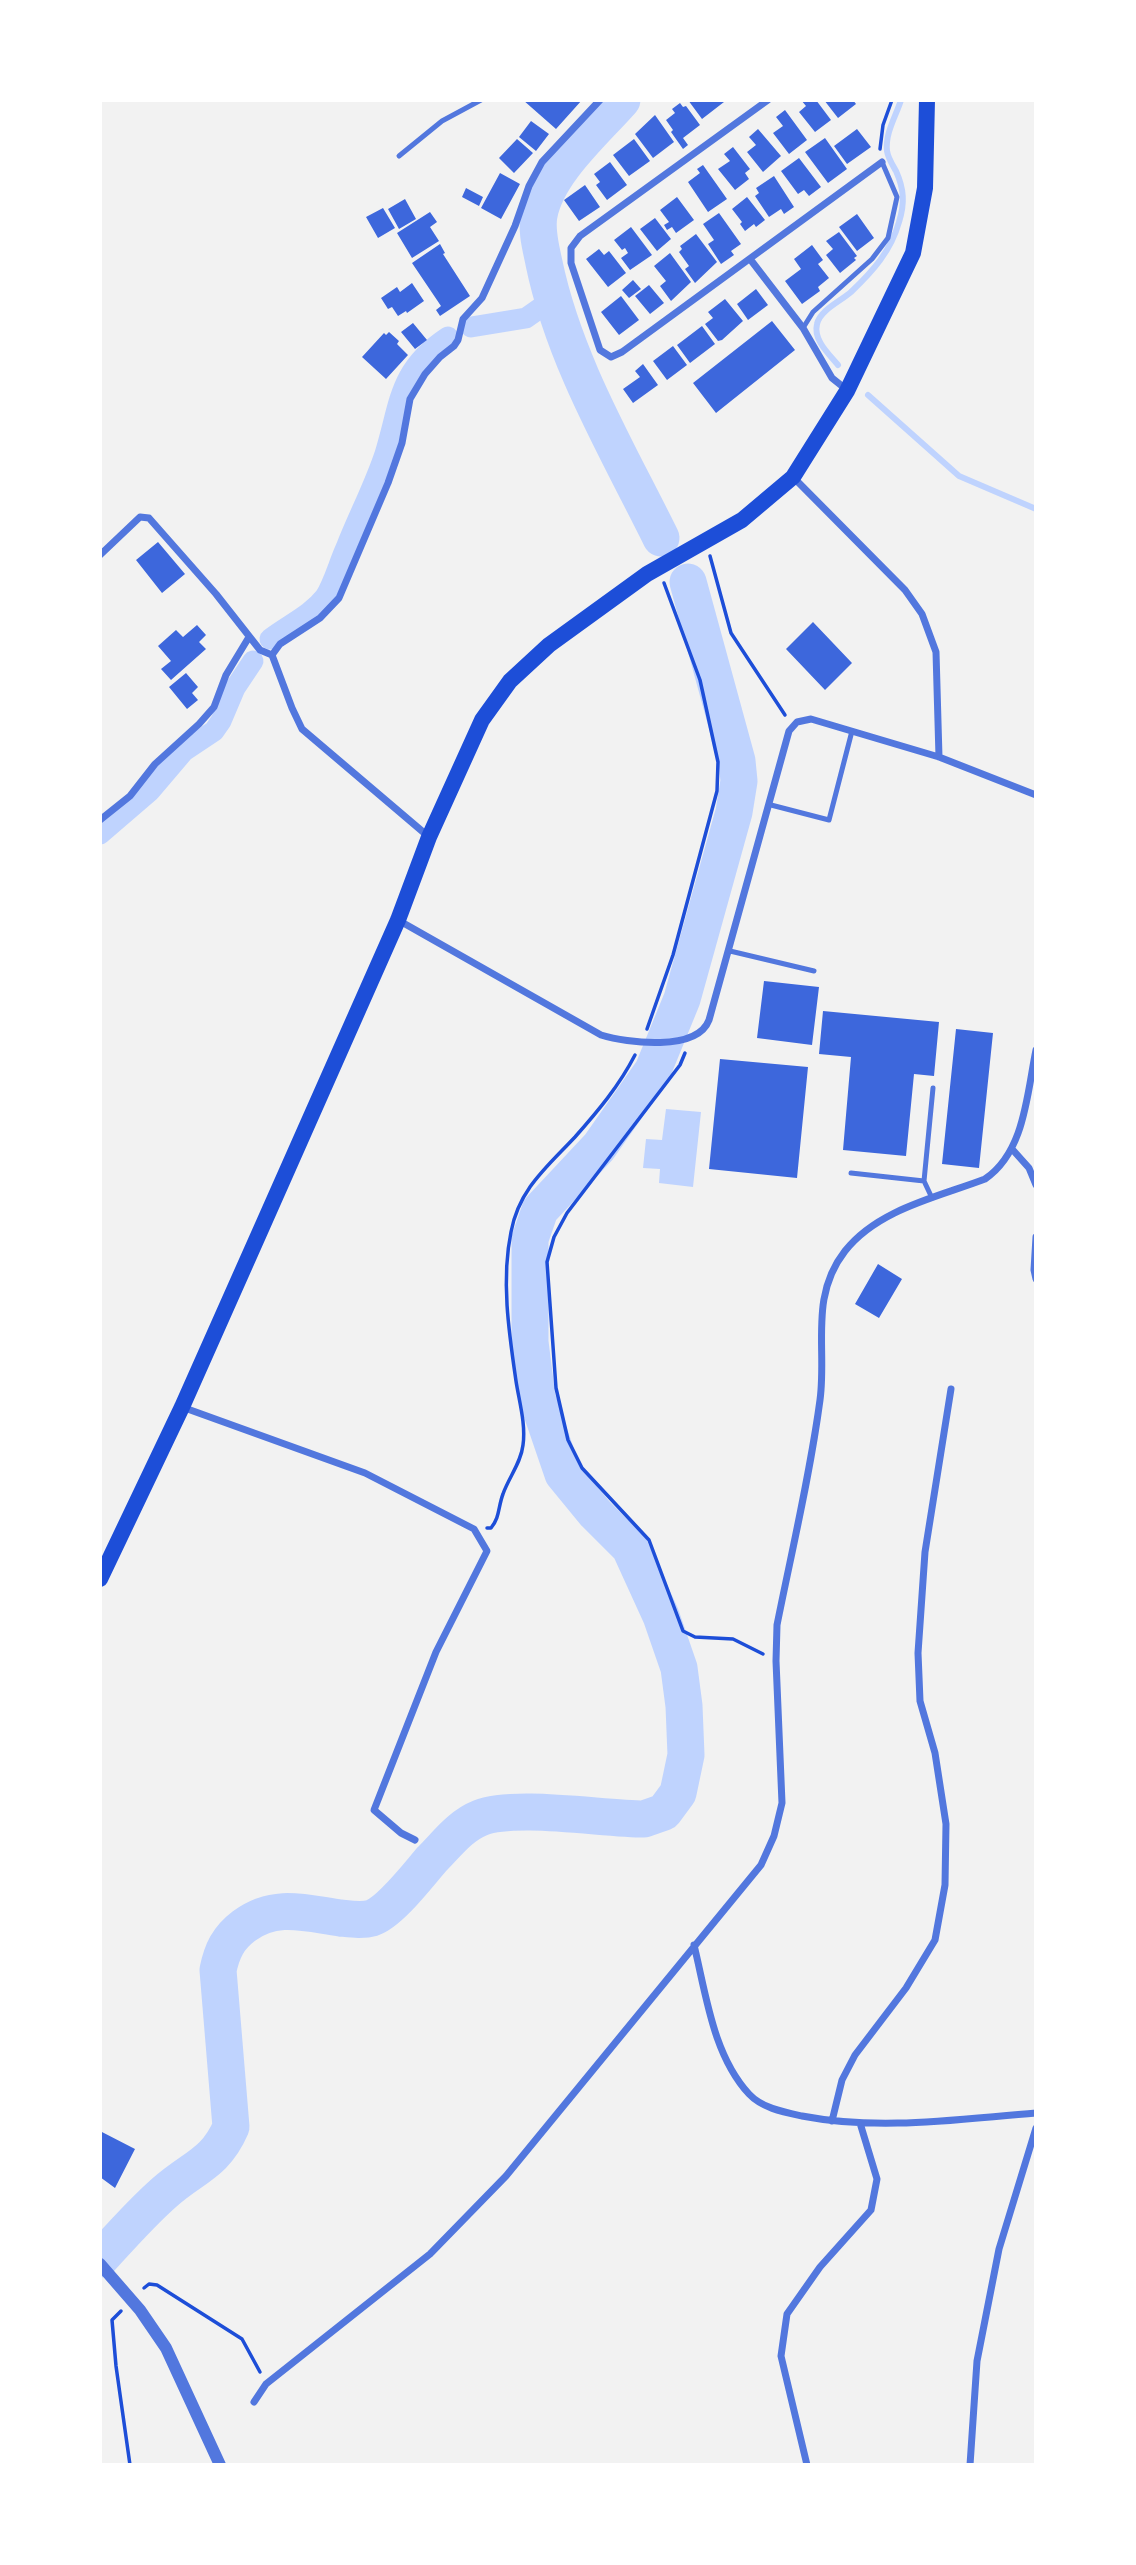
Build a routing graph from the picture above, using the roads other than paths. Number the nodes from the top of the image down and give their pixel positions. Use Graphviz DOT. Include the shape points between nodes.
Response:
graph roads {
  1 [pos="481,100"];
  2 [pos="600,100"];
  3 [pos="768,100"];
  4 [pos="927,100"];
  5 [pos="399,156"];
  6 [pos="882,162"];
  7 [pos="750,259"];
  8 [pos="803,328"];
  9 [pos="847,391"];
  10 [pos="793,477"];
  11 [pos="100,555"];
  12 [pos="249,637"];
  13 [pos="272,655"];
  14 [pos="852,731"];
  15 [pos="939,757"];
  16 [pos="1036,794"];
  17 [pos="771,805"];
  18 [pos="100,820"];
  19 [pos="429,837"];
  20 [pos="398,920"];
  21 [pos="730,951"];
  22 [pos="814,971"];
  23 [pos="1036,1050"];
  24 [pos="933,1088"];
  25 [pos="1012,1149"];
  26 [pos="851,1173"];
  27 [pos="924,1181"];
  28 [pos="1036,1185"];
  29 [pos="932,1198"];
  30 [pos="1036,1237"];
  31 [pos="1036,1279"];
  32 [pos="951,1390"];
  33 [pos="182,1407"];
  34 [pos="100,1579"];
  35 [pos="415,1840"];
  36 [pos="694,1945"];
  37 [pos="1036,2113"];
  38 [pos="832,2121"];
  39 [pos="860,2123"];
  40 [pos="1036,2128"];
  41 [pos="100,2264"];
  42 [pos="254,2402"];
  43 [pos="220,2465"];
  44 [pos="807,2465"];
  45 [pos="970,2465"];
  1 -- 5 [label="lane" via="442,121"];
  2 -- 13 [label="street" via="542,162 482,298 463,319 454,346 425,374 410,399 402,443 339,598 330,611 280,644"];
  3 -- 7 [label="street" via="571,247 571,263 600,350 611,357"];
  4 -- 9 [label="highway" via="925,188 913,253"];
  6 -- 7 [label="street"];
  6 -- 8 [label="lane" via="897,197 888,237 872,259 813,312"];
  7 -- 8 [label="street"];
  8 -- 9 [label="street" via="832,378"];
  9 -- 10 [label="highway"];
  10 -- 15 [label="street" via="905,590 922,614 936,652"];
  10 -- 19 [label="highway" via="742,520 659,568 549,645 510,681 471,739"];
  11 -- 12 [label="street" via="140,517 149,518"];
  12 -- 13 [label="street"];
  12 -- 18 [label="street" via="226,675 214,707 155,764 130,796"];
  13 -- 19 [label="street" via="302,729"];
  14 -- 15 [label="street"];
  14 -- 17 [label="street" via="811,719 792,726"];
  14 -- 17 [label="lane" via="829,820"];
  15 -- 16 [label="street"];
  17 -- 21 [label="street"];
  19 -- 20 [label="highway"];
  20 -- 21 [label="street" via="589,1030 613,1039 643,1042 683,1040 707,1026"];
  20 -- 33 [label="highway"];
  21 -- 22 [label="lane"];
  23 -- 25 [label="street"];
  24 -- 27 [label="lane"];
  25 -- 28 [label="street" via="1029,1168"];
  25 -- 29 [label="street" via="997,1171 985,1179"];
  26 -- 27 [label="lane"];
  27 -- 29 [label="lane"];
  29 -- 36 [label="street" via="879,1221 845,1251 830,1279 821,1309 820,1398 777,1625 782,1803 761,1865"];
  30 -- 31 [label="street"];
  32 -- 38 [label="street" via="925,1552 918,1653 920,1701 935,1753 946,1824 945,1885 934,1941 906,1988 855,2055 842,2080"];
  33 -- 34 [label="highway"];
  33 -- 35 [label="street" via="365,1473 474,1529 487,1551 436,1652 374,1810"];
  36 -- 38 [label="street" via="717,2036 733,2073 750,2096 775,2110"];
  36 -- 42 [label="street" via="506,2176 430,2254 266,2384"];
  37 -- 39 [label="street" via="889,2125"];
  38 -- 39 [label="street"];
  39 -- 44 [label="street" via="877,2179 871,2210 820,2267 787,2314 781,2356"];
  40 -- 45 [label="street" via="989,2298 977,2361"];
  41 -- 43 [label="street" via="166,2348"];
}
